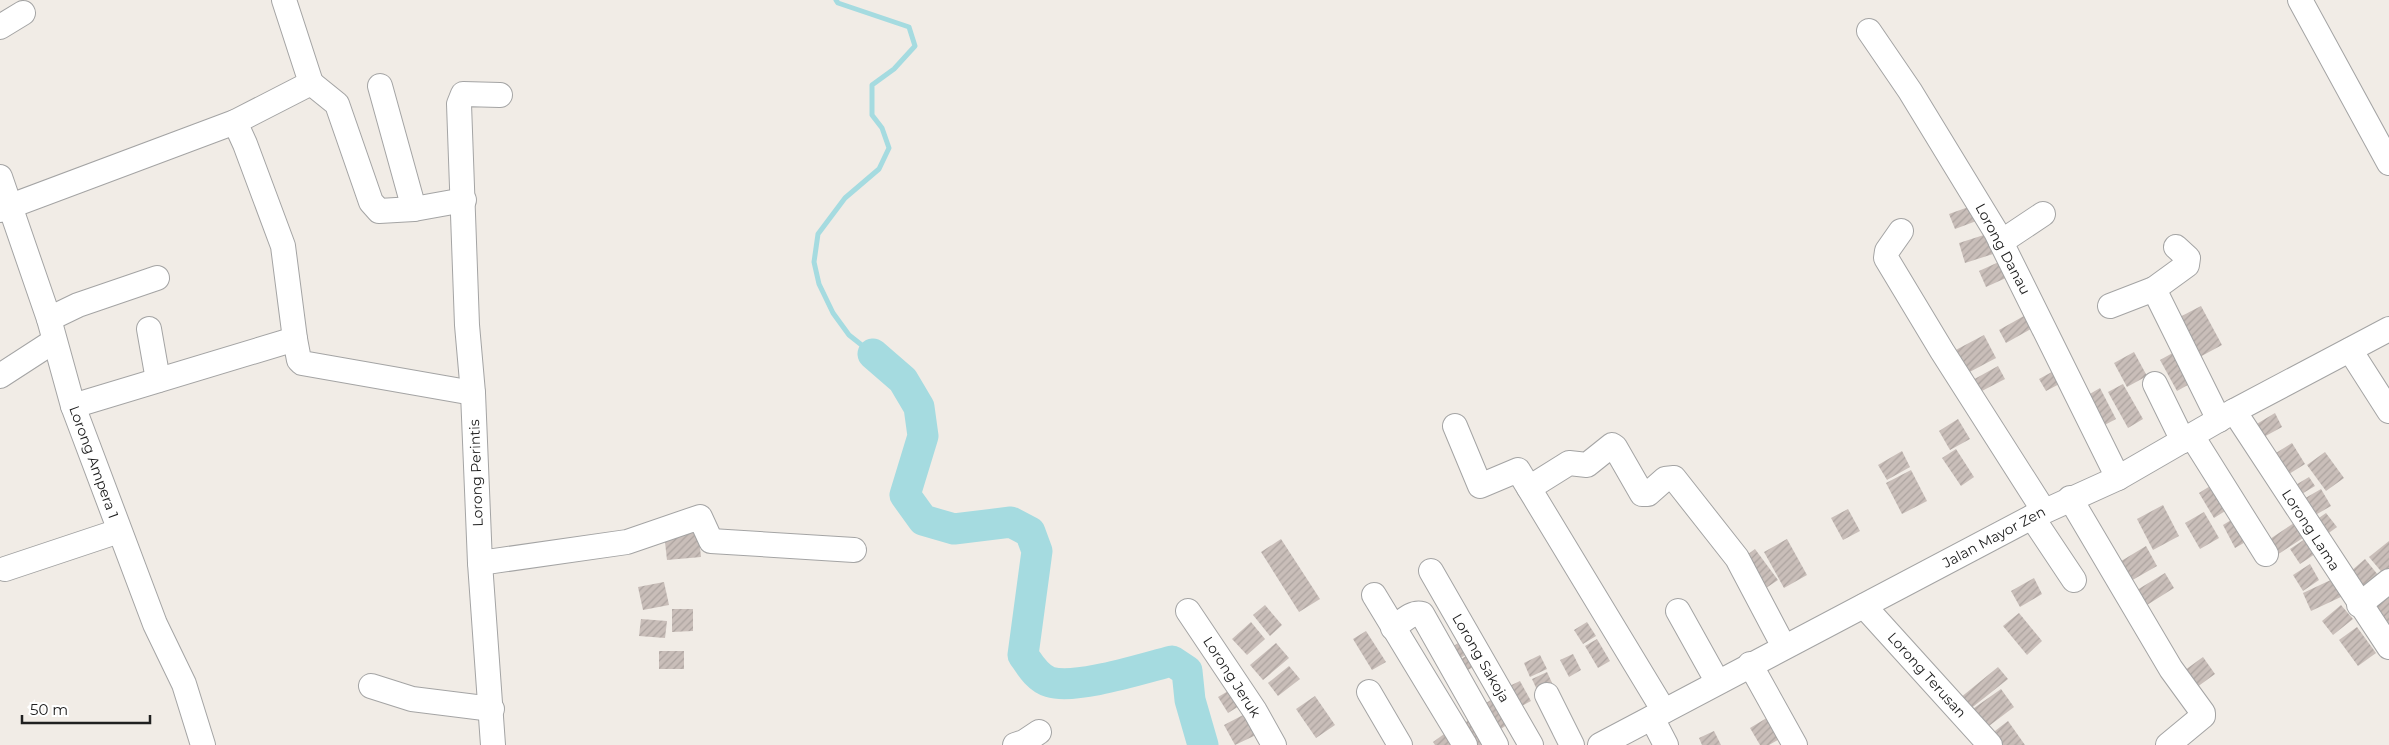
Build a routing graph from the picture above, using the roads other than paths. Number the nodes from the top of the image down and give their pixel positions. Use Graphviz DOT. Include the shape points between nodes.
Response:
graph roads {
  1 [pos="284,0"];
  2 [pos="2300,0"];
  3 [pos="23,12"];
  4 [pos="0,27"];
  5 [pos="1869,31"];
  6 [pos="311,83"];
  7 [pos="380,86"];
  8 [pos="500,95"];
  9 [pos="235,122"];
  10 [pos="2389,162"];
  11 [pos="0,177"];
  12 [pos="464,200"];
  13 [pos="5,207"];
  14 [pos="414,209"];
  15 [pos="2043,214"];
  16 [pos="1901,231"];
  17 [pos="2001,242"];
  18 [pos="2176,247"];
  19 [pos="157,278"];
  20 [pos="2154,289"];
  21 [pos="2110,306"];
  22 [pos="150,329"];
  23 [pos="2389,329"];
  24 [pos="52,330"];
  25 [pos="295,339"];
  26 [pos="2350,350"];
  27 [pos="0,376"];
  28 [pos="158,380"];
  29 [pos="2155,384"];
  30 [pos="473,392"];
  31 [pos="73,406"];
  32 [pos="2389,411"];
  33 [pos="2226,416"];
  34 [pos="1455,426"];
  35 [pos="2188,438"];
  36 [pos="2118,478"];
  37 [pos="1529,488"];
  38 [pos="2070,498"];
  39 [pos="2038,514"];
  40 [pos="119,531"];
  41 [pos="854,550"];
  42 [pos="2266,554"];
  43 [pos="480,563"];
  44 [pos="5,569"];
  45 [pos="1431,571"];
  46 [pos="2074,580"];
  47 [pos="2389,581"];
  48 [pos="1374,595"];
  49 [pos="2360,605"];
  50 [pos="1864,606"];
  51 [pos="1188,611"];
  52 [pos="1678,611"];
  53 [pos="1393,628"];
  54 [pos="1784,647"];
  55 [pos="2389,648"];
  56 [pos="1750,664"];
  57 [pos="1717,682"];
  58 [pos="371,686"];
  59 [pos="1369,692"];
  60 [pos="1547,695"];
  61 [pos="492,709"];
  62 [pos="1658,714"];
  63 [pos="202,743"];
  64 [pos="493,745"];
  65 [pos="1274,745"];
  66 [pos="1400,745"];
  67 [pos="1465,745"];
  68 [pos="1496,745"];
  69 [pos="1531,745"];
  70 [pos="1572,745"];
  71 [pos="1600,745"];
  72 [pos="1666,745"];
  73 [pos="1795,745"];
  74 [pos="1990,745"];
  75 [pos="2168,745"];
  1 -- 6 [label="street"];
  2 -- 10 [label="street"];
  3 -- 4 [label="street"];
  5 -- 17 [label="street, Lorong Danau" via="1910,91"];
  6 -- 9 [label="street"];
  6 -- 14 [label="street" via="338,104 370,202 379,211"];
  7 -- 14 [label="street"];
  8 -- 12 [label="street, Lorong Perintis" via="463,94 460,99"];
  9 -- 13 [label="street"];
  9 -- 25 [label="street" via="283,246"];
  11 -- 13 [label="street, Lorong Ampera 1"];
  12 -- 14 [label="street"];
  12 -- 30 [label="street, Lorong Perintis" via="467,325"];
  13 -- 24 [label="street, Lorong Ampera 1"];
  15 -- 17 [label="street"];
  16 -- 39 [label="street" via="1887,251 1886,258"];
  17 -- 36 [label="street, Lorong Danau"];
  18 -- 20 [label="street" via="2188,258 2187,264"];
  19 -- 24 [label="street" via="78,305"];
  20 -- 21 [label="street"];
  20 -- 33 [label="street, Lorong Lama"];
  22 -- 28 [label="street"];
  23 -- 26 [label="street, Jalan Mayor Zen"];
  24 -- 27 [label="street"];
  24 -- 31 [label="street, Lorong Ampera 1"];
  25 -- 28 [label="street"];
  25 -- 30 [label="street" via="300,360 305,365"];
  26 -- 32 [label="street"];
  26 -- 33 [label="street, Jalan Mayor Zen"];
  28 -- 31 [label="street"];
  29 -- 35 [label="street"];
  30 -- 43 [label="street, Lorong Perintis"];
  31 -- 40 [label="street, Lorong Ampera 1"];
  33 -- 35 [label="street, Jalan Mayor Zen"];
  33 -- 49 [label="street, Lorong Lama"];
  34 -- 37 [label="street" via="1480,486 1518,470"];
  35 -- 36 [label="street, Jalan Mayor Zen"];
  35 -- 42 [label="street"];
  36 -- 38 [label="street, Jalan Mayor Zen"];
  37 -- 54 [label="street" via="1569,463 1587,465 1612,445 1642,494 1648,494 1665,479 1674,478 1737,558"];
  37 -- 62 [label="street"];
  38 -- 39 [label="street, Jalan Mayor Zen"];
  38 -- 75 [label="street" via="2171,669 2203,713"];
  39 -- 46 [label="street"];
  39 -- 50 [label="street, Jalan Mayor Zen"];
  40 -- 44 [label="street"];
  40 -- 63 [label="street, Lorong Ampera 1" via="155,624 184,684"];
  41 -- 43 [label="street" via="711,541 700,517 627,542"];
  43 -- 61 [label="street, Lorong Perintis"];
  45 -- 69 [label="street, Lorong Sakoja"];
  47 -- 49 [label="street"];
  48 -- 53 [label="street"];
  49 -- 55 [label="street, Lorong Lama"];
  50 -- 54 [label="street, Jalan Mayor Zen"];
  50 -- 74 [label="street, Lorong Terusan"];
  51 -- 65 [label="street, Lorong Jeruk"];
  52 -- 57 [label="street"];
  53 -- 67 [label="street"];
  53 -- 68 [label="street" via="1410,615 1422,614"];
  54 -- 56 [label="street, Jalan Mayor Zen"];
  56 -- 57 [label="street, Jalan Mayor Zen"];
  56 -- 73 [label="street"];
  57 -- 62 [label="street, Jalan Mayor Zen"];
  58 -- 61 [label="street" via="412,700"];
  59 -- 66 [label="street"];
  60 -- 70 [label="street"];
  61 -- 64 [label="street, Lorong Perintis"];
  62 -- 71 [label="street, Jalan Mayor Zen"];
  62 -- 72 [label="street"];
}
